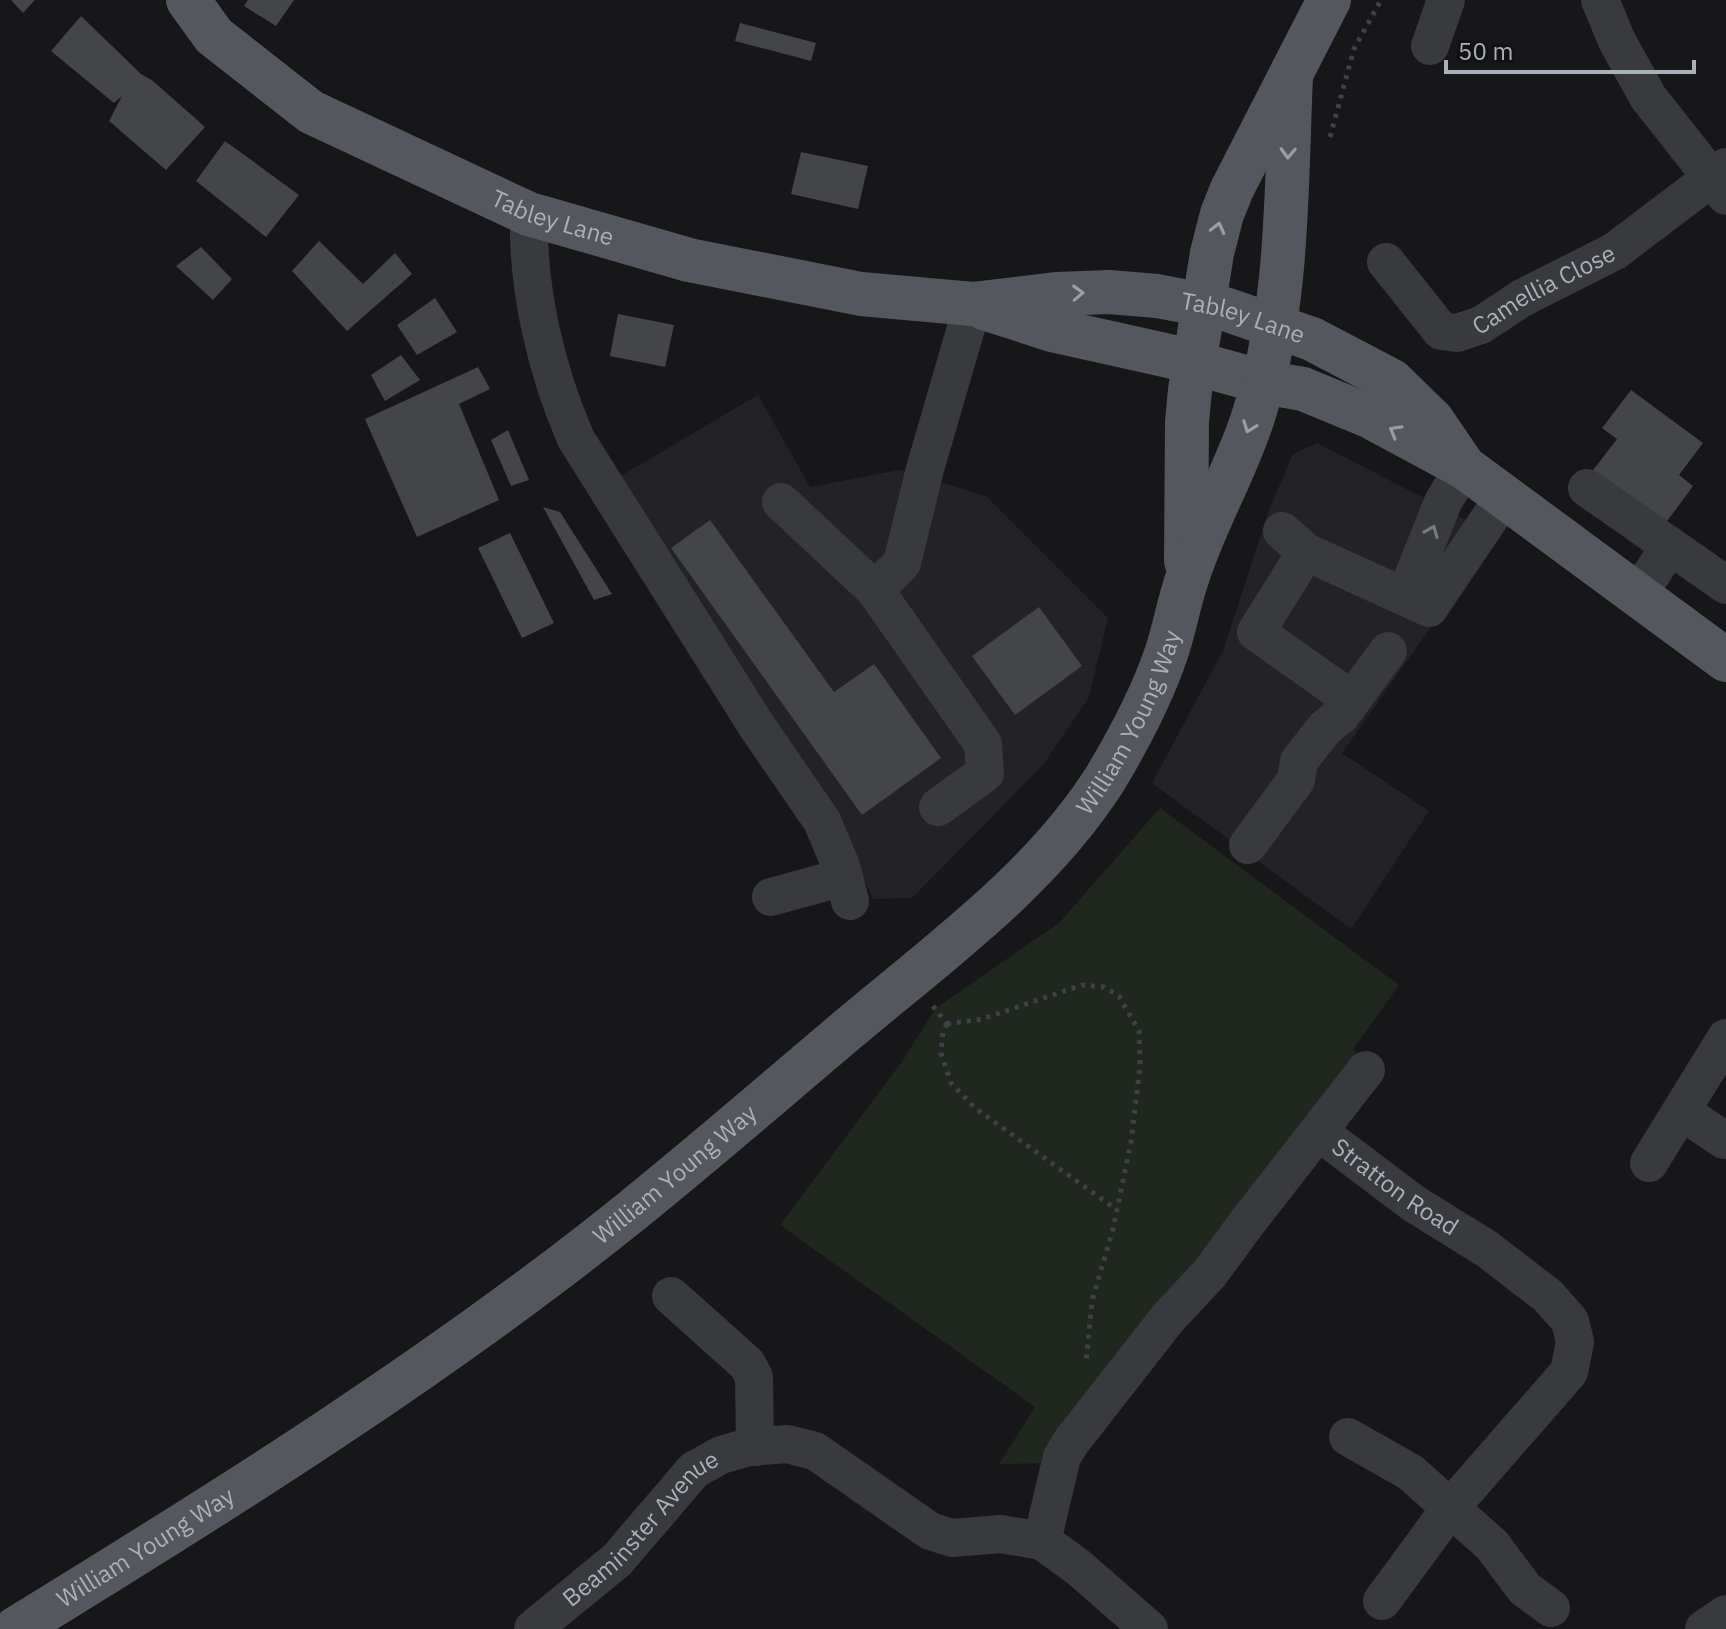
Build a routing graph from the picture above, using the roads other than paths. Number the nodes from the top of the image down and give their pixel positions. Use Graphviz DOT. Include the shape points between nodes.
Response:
graph roads {
  1 [pos="188,0"];
  2 [pos="1329,0"];
  3 [pos="1446,0"];
  4 [pos="1600,0"];
  5 [pos="1430,46"];
  6 [pos="1291,76"];
  7 [pos="1721,181"];
  8 [pos="529,214"];
  9 [pos="1386,262"];
  10 [pos="973,304"];
  11 [pos="1204,304"];
  12 [pos="1275,324"];
  13 [pos="1194,362"];
  14 [pos="1263,382"];
  15 [pos="1464,467"];
  16 [pos="1587,488"];
  17 [pos="1504,497"];
  18 [pos="781,502"];
  19 [pos="1670,546"];
  20 [pos="1186,579"];
  21 [pos="1726,585"];
  22 [pos="875,590"];
  23 [pos="1637,596"];
  24 [pos="1417,602"];
  25 [pos="1388,651"];
  26 [pos="1726,660"];
  27 [pos="1352,700"];
  28 [pos="938,807"];
  29 [pos="1248,845"];
  30 [pos="771,897"];
  31 [pos="1726,1038"];
  32 [pos="1366,1070"];
  33 [pos="1681,1111"];
  34 [pos="1319,1132"];
  35 [pos="1724,1140"];
  36 [pos="1649,1163"];
  37 [pos="671,1296"];
  38 [pos="1348,1437"];
  39 [pos="755,1447"];
  40 [pos="1451,1507"];
  41 [pos="1042,1541"];
  42 [pos="1382,1601"];
  43 [pos="1551,1608"];
  44 [pos="1726,1614"];
  45 [pos="536,1628"];
  46 [pos="15,1629"];
  47 [pos="1149,1629"];
  48 [pos="1704,1629"];
  1 -- 8 [label="main road, Tabley Lane" via="214,36 311,112"];
  2 -- 6 [label="main road, William Young Way"];
  3 -- 5 [label="street"];
  4 -- 7 [label="street" via="1648,97"];
  11 -- 6 [label="main road, William Young Way, one-way" via="1222,214 1256,137"];
  6 -- 12 [label="main road, William Young Way, one-way"];
  7 -- 9 [label="street, Camellia Close" via="1615,251 1457,333 1441,331"];
  8 -- 10 [label="main road, Tabley Lane" via="737,270 861,294"];
  8 -- 30 [label="street" via="531,273 550,370 576,439 822,821 847,889"];
  10 -- 11 [label="main road, Tabley Lane, one-way" via="1109,292"];
  10 -- 13 [label="main road, Tabley Lane" via="1052,330"];
  10 -- 22 [label="street" via="902,563"];
  11 -- 12 [label="main road, Tabley Lane"];
  11 -- 13 [label="main road, William Young Way"];
  12 -- 14 [label="main road, William Young Way"];
  12 -- 15 [label="main road, Tabley Lane" via="1392,381 1432,420"];
  13 -- 14 [label="main road, Tabley Lane"];
  13 -- 20 [label="main road, William Young Way" via="1187,422"];
  15 -- 14 [label="main road, Tabley Lane, one-way" via="1371,417 1303,389"];
  14 -- 20 [label="main road, William Young Way, one-way" via="1237,460"];
  15 -- 17 [label="main road, Tabley Lane"];
  24 -- 15 [label="street, one-way" via="1443,502"];
  16 -- 19 [label="street"];
  17 -- 23 [label="main road, Tabley Lane"];
  17 -- 24 [label="street"];
  18 -- 22 [label="street"];
  19 -- 21 [label="street"];
  19 -- 23 [label="street"];
  20 -- 46 [label="main road, William Young Way" via="1164,660 1130,737 1068,829 994,905 632,1212 500,1311 201,1515"];
  22 -- 28 [label="street" via="983,744 985,773"];
  23 -- 26 [label="main road, Tabley Lane"];
  24 -- 27 [label="street" via="1294,542 1256,632"];
  25 -- 27 [label="street"];
  27 -- 29 [label="street" via="1299,761 1296,780"];
  31 -- 33 [label="street"];
  32 -- 34 [label="street"];
  33 -- 35 [label="street"];
  33 -- 36 [label="street"];
  34 -- 40 [label="street, Stratton Road" via="1413,1203 1497,1257 1548,1296 1570,1321 1575,1342 1569,1372"];
  34 -- 41 [label="street, Stratton Road" via="1071,1442 1062,1457"];
  37 -- 39 [label="street, Beaminster Avenue" via="747,1364 754,1377"];
  38 -- 40 [label="street" via="1410,1472"];
  39 -- 41 [label="street, Beaminster Avenue" via="787,1444 815,1451 930,1531 952,1538 1001,1534"];
  39 -- 45 [label="street, Beaminster Avenue" via="721,1455 694,1470 617,1560"];
  40 -- 42 [label="street, Stratton Road"];
  40 -- 43 [label="street" via="1498,1552 1525,1589"];
  41 -- 47 [label="street, Beaminster Avenue"];
  44 -- 48 [label="street"];
}
